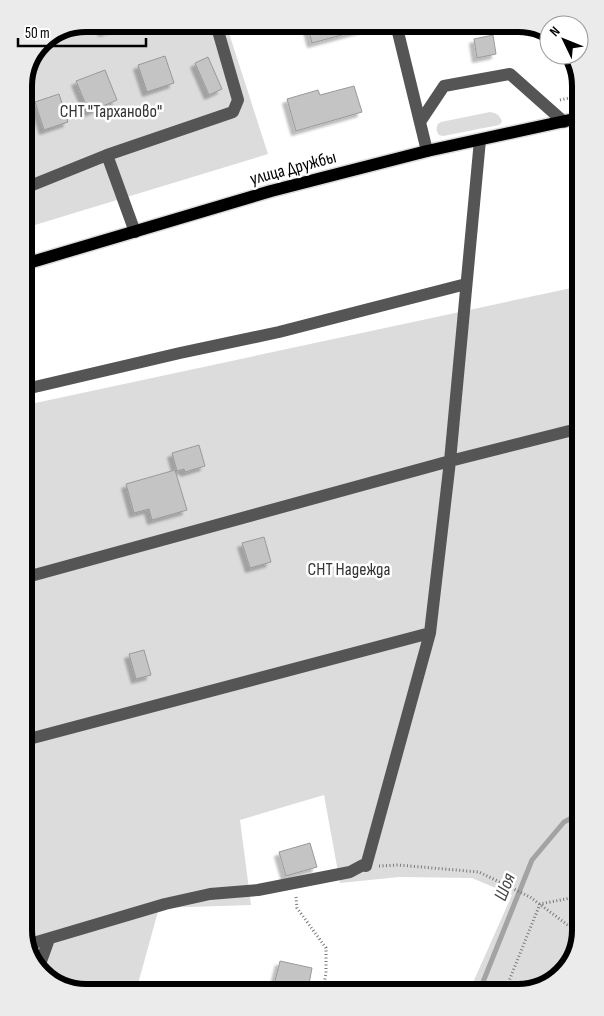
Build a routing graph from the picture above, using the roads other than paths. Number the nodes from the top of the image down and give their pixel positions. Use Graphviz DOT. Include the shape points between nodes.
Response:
graph roads {
  1 [pos="218,32"];
  2 [pos="398,33"];
  3 [pos="569,120"];
  4 [pos="420,122"];
  5 [pos="480,140"];
  6 [pos="427,151"];
  7 [pos="107,155"];
  8 [pos="33,185"];
  9 [pos="135,232"];
  10 [pos="33,262"];
  11 [pos="466,284"];
  12 [pos="33,387"];
  13 [pos="572,430"];
  14 [pos="450,461"];
  15 [pos="32,575"];
  16 [pos="430,633"];
  17 [pos="32,738"];
  18 [pos="50,939"];
  19 [pos="34,943"];
  20 [pos="42,960"];
  1 -- 7 [label="street" via="238,100 233,112"];
  2 -- 4 [label="street"];
  3 -- 4 [label="street" via="510,74 444,86"];
  3 -- 5 [label="main road, улица Дружбы"];
  4 -- 6 [label="street"];
  5 -- 6 [label="main road, улица Дружбы"];
  5 -- 11 [label="street"];
  6 -- 9 [label="main road, улица Дружбы"];
  7 -- 8 [label="street"];
  7 -- 9 [label="street"];
  9 -- 10 [label="main road, улица Дружбы"];
  11 -- 12 [label="street" via="279,332"];
  11 -- 14 [label="street"];
  13 -- 14 [label="street"];
  14 -- 15 [label="street"];
  14 -- 16 [label="street"];
  16 -- 17 [label="street"];
  16 -- 18 [label="street" via="366,866 258,890 210,894 165,904"];
  18 -- 19 [label="street"];
  18 -- 20 [label="street"];
}
